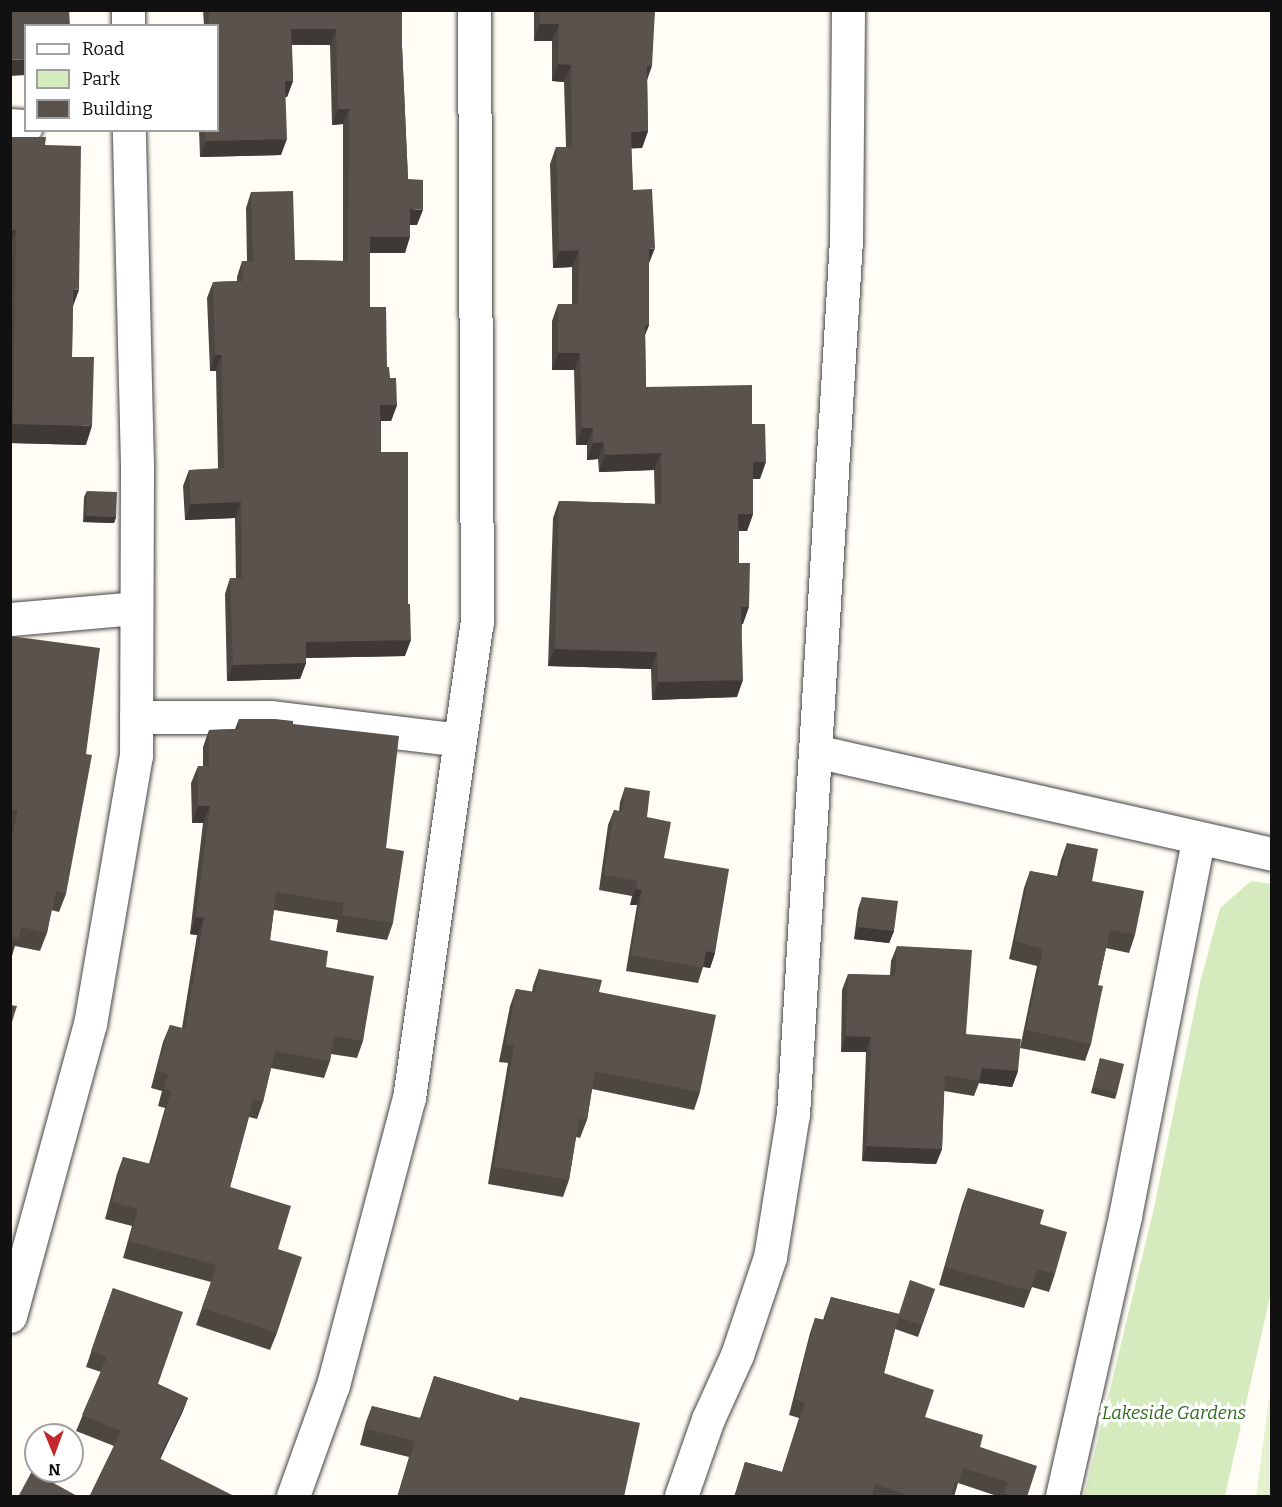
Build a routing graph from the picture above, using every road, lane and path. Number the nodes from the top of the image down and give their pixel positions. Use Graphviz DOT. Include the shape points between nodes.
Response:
graph roads {
  1 [pos="474,10"];
  2 [pos="848,10"];
  3 [pos="122,132"];
  4 [pos="136,608"];
  5 [pos="10,619"];
  6 [pos="136,717"];
  7 [pos="460,740"];
  8 [pos="815,752"];
  9 [pos="1198,839"];
  10 [pos="1272,854"];
  11 [pos="10,1316"];
  12 [pos="293,1497"];
  13 [pos="681,1497"];
  14 [pos="1062,1497"];
  1 -- 7 [label="street" via="477,622"];
  2 -- 8 [label="street" via="846,240"];
  3 -- 4 [label="street" via="137,465"];
  4 -- 5 [label="street"];
  4 -- 6 [label="street"];
  6 -- 7 [label="street" via="270,717"];
  6 -- 11 [label="street" via="136,756 90,1024"];
  7 -- 12 [label="street" via="409,1098 333,1385"];
  8 -- 9 [label="street" via="1098,813"];
  8 -- 13 [label="street" via="793,1114 770,1257 737,1355 708,1419"];
  9 -- 10 [label="street"];
  9 -- 14 [label="street" via="1125,1216"];
}
